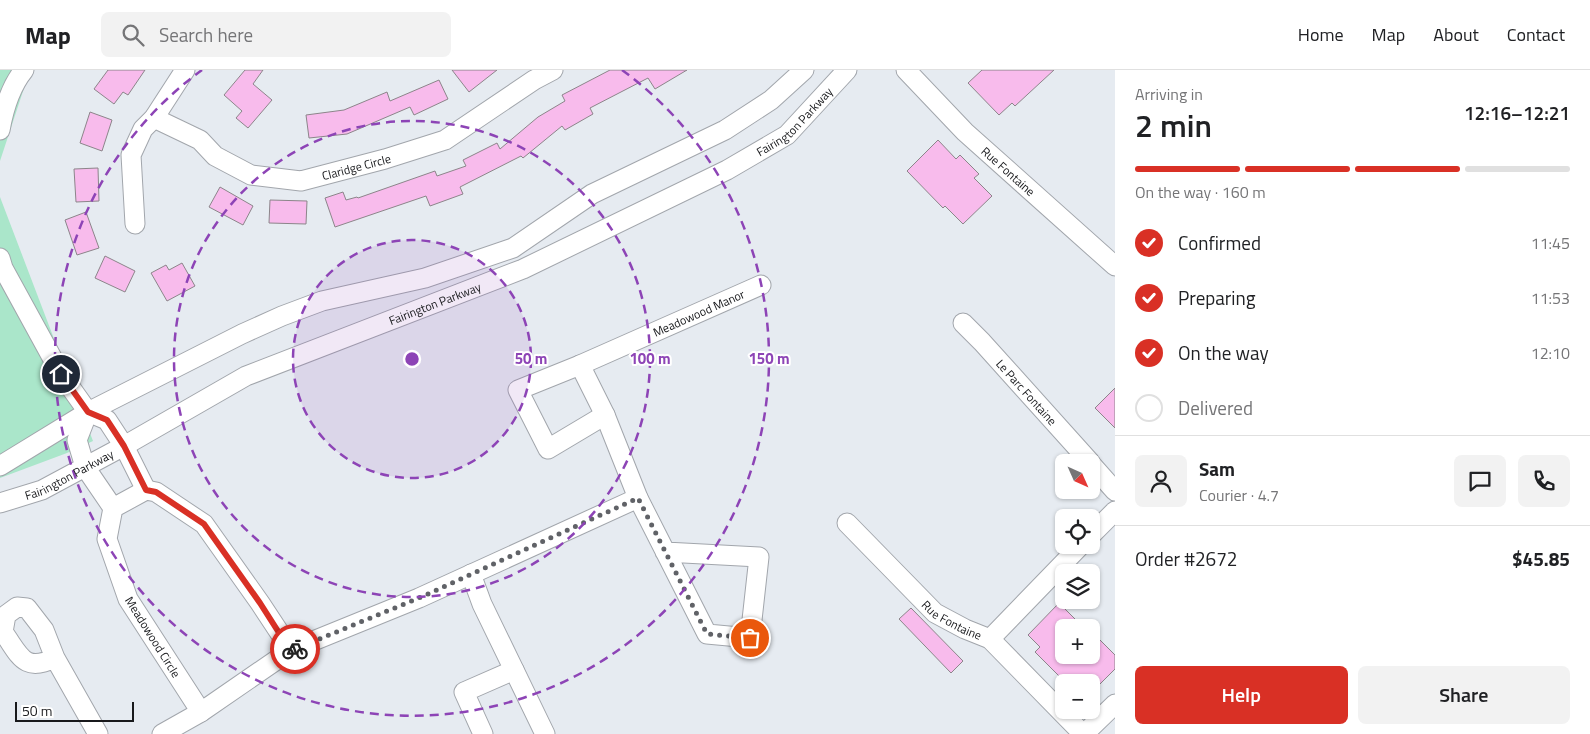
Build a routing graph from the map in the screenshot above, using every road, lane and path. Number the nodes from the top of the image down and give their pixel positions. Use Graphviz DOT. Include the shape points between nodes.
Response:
graph roads {
  1 [pos="24,70"];
  2 [pos="185,70"];
  3 [pos="553,70"];
  4 [pos="804,70"];
  5 [pos="847,70"];
  6 [pos="906,70"];
  7 [pos="154,118"];
  8 [pos="0,130"];
  9 [pos="135,224"];
  10 [pos="0,258"];
  11 [pos="1115,266"];
  12 [pos="760,285"];
  13 [pos="963,323"];
  14 [pos="580,365"];
  15 [pos="88,412"];
  16 [pos="605,415"];
  17 [pos="124,446"];
  18 [pos="1083,454"];
  19 [pos="0,466"];
  20 [pos="85,467"];
  21 [pos="1100,473"];
  22 [pos="146,490"];
  23 [pos="1115,490"];
  24 [pos="638,498"];
  25 [pos="0,504"];
  26 [pos="114,508"];
  27 [pos="1115,511"];
  28 [pos="847,523"];
  29 [pos="1100,526"];
  30 [pos="665,552"];
  31 [pos="1072,554"];
  32 [pos="471,574"];
  33 [pos="990,639"];
  34 [pos="290,650"];
  35 [pos="55,658"];
  36 [pos="514,670"];
  37 [pos="1115,704"];
  38 [pos="201,712"];
  39 [pos="98,734"];
  40 [pos="162,734"];
  41 [pos="483,734"];
  42 [pos="545,734"];
  43 [pos="1084,734"];
  1 -- 8 [label="street" via="4,109"];
  2 -- 7 [label="street"];
  3 -- 7 [label="street, Claridge Circle" via="445,140 300,181 251,175 215,156 200,140"];
  4 -- 15 [label="street, Fairington Parkway" via="771,100 725,130 592,194 513,248 425,278 322,301 282,316"];
  5 -- 17 [label="street, Fairington Parkway" via="787,136 727,170 523,270 246,376"];
  6 -- 11 [label="street, Rue Fontaine" via="965,132"];
  7 -- 9 [label="street" via="143,129 131,155"];
  10 -- 15 [label="street" via="61,374"];
  12 -- 14 [label="street, Meadowood Manor"];
  13 -- 18 [label="street, Le Parc Fontaine"];
  14 -- 16 [label="street"];
  14 -- 16 [label="street, Meadowood Manor" via="518,390 548,449"];
  15 -- 17 [label="street" via="107,420"];
  15 -- 19 [label="street, Fairington Parkway"];
  15 -- 20 [label="street" via="76,440"];
  16 -- 24 [label="street"];
  17 -- 20 [label="street, Fairington Parkway"];
  17 -- 22 [label="street"];
  20 -- 25 [label="street, Fairington Parkway" via="42,490"];
  20 -- 26 [label="street"];
  21 -- 23 [label="street, Le Parc Fontaine"];
  22 -- 26 [label="street"];
  22 -- 34 [label="street" via="156,492 204,524"];
  24 -- 30 [label="street"];
  24 -- 32 [label="street"];
  26 -- 38 [label="street, Meadowood Circle" via="107,539 128,599"];
  27 -- 29 [label="street"];
  28 -- 33 [label="street, Rue Fontaine" via="935,613"];
  30 -- 30 [label="street" via="707,634 750,638 759,557"];
  31 -- 33 [label="street, Rue Fontaine"];
  32 -- 34 [label="street"];
  32 -- 36 [label="street"];
  33 -- 43 [label="street"];
  34 -- 38 [label="street"];
  35 -- 39 [label="street"];
  36 -- 41 [label="street" via="464,692"];
  36 -- 42 [label="street"];
  37 -- 43 [label="street"];
  38 -- 40 [label="street"];
}
